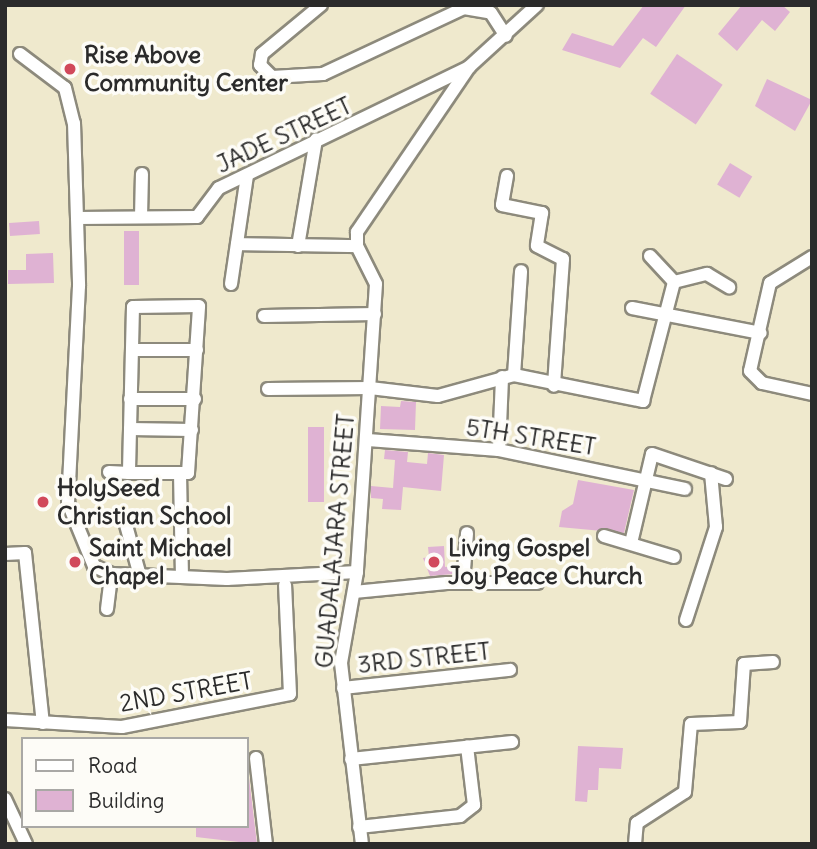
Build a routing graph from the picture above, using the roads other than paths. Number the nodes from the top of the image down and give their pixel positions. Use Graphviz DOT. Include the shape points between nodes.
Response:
graph roads {
  1 [pos="321,5"];
  2 [pos="537,5"];
  3 [pos="506,36"];
  4 [pos="20,54"];
  5 [pos="469,67"];
  6 [pos="316,140"];
  7 [pos="142,174"];
  8 [pos="247,176"];
  9 [pos="507,176"];
  10 [pos="141,217"];
  11 [pos="77,218"];
  12 [pos="237,244"];
  13 [pos="298,246"];
  14 [pos="357,246"];
  15 [pos="650,256"];
  16 [pos="812,257"];
  17 [pos="521,271"];
  18 [pos="680,279"];
  19 [pos="230,284"];
  20 [pos="729,287"];
  21 [pos="632,308"];
  22 [pos="375,314"];
  23 [pos="264,316"];
  24 [pos="663,318"];
  25 [pos="761,333"];
  26 [pos="131,350"];
  27 [pos="197,350"];
  28 [pos="508,376"];
  29 [pos="554,386"];
  30 [pos="268,388"];
  31 [pos="370,388"];
  32 [pos="812,394"];
  33 [pos="131,399"];
  34 [pos="195,399"];
  35 [pos="130,429"];
  36 [pos="192,430"];
  37 [pos="368,440"];
  38 [pos="499,450"];
  39 [pos="109,472"];
  40 [pos="129,473"];
  41 [pos="184,473"];
  42 [pos="711,473"];
  43 [pos="650,477"];
  44 [pos="726,479"];
  45 [pos="685,489"];
  46 [pos="126,525"];
  47 [pos="467,533"];
  48 [pos="604,536"];
  49 [pos="631,543"];
  50 [pos="5,554"];
  51 [pos="674,557"];
  52 [pos="357,572"];
  53 [pos="111,574"];
  54 [pos="140,576"];
  55 [pos="182,577"];
  56 [pos="463,582"];
  57 [pos="537,583"];
  58 [pos="285,584"];
  59 [pos="354,592"];
  60 [pos="107,609"];
  61 [pos="685,620"];
  62 [pos="773,662"];
  63 [pos="510,670"];
  64 [pos="343,688"];
  65 [pos="5,720"];
  66 [pos="43,723"];
  67 [pos="512,742"];
  68 [pos="467,746"];
  69 [pos="256,758"];
  70 [pos="351,759"];
  71 [pos="5,799"];
  72 [pos="359,827"];
  73 [pos="26,844"];
  74 [pos="266,844"];
  75 [pos="362,844"];
  76 [pos="635,844"];
  1 -- 3 [label="street" via="262,54 260,65 272,77 323,74 464,8 491,13"];
  2 -- 3 [label="street"];
  3 -- 5 [label="street"];
  4 -- 11 [label="street" via="65,88 74,123"];
  5 -- 6 [label="street, JADE STREET"];
  5 -- 14 [label="street" via="357,232"];
  6 -- 8 [label="street, JADE STREET"];
  6 -- 13 [label="street"];
  7 -- 10 [label="street"];
  8 -- 10 [label="street, JADE STREET" via="219,188 197,217"];
  8 -- 12 [label="street"];
  9 -- 29 [label="street" via="502,205 542,213 537,246 563,259"];
  10 -- 11 [label="street, JADE STREET"];
  11 -- 53 [label="street" via="68,503 94,566"];
  12 -- 13 [label="street"];
  12 -- 19 [label="street"];
  13 -- 14 [label="street"];
  14 -- 22 [label="street, GUADALAJARA STREET" via="376,276"];
  15 -- 18 [label="street"];
  16 -- 25 [label="street" via="770,282"];
  17 -- 28 [label="street"];
  18 -- 20 [label="street" via="706,275"];
  18 -- 24 [label="street"];
  21 -- 24 [label="street"];
  22 -- 23 [label="street"];
  22 -- 31 [label="street, GUADALAJARA STREET"];
  24 -- 25 [label="street"];
  24 -- 29 [label="street" via="643,401"];
  25 -- 32 [label="street" via="751,376"];
  26 -- 27 [label="street"];
  26 -- 27 [label="street" via="133,307 199,306"];
  26 -- 33 [label="street"];
  27 -- 34 [label="street"];
  28 -- 29 [label="street"];
  28 -- 31 [label="street" via="438,396"];
  28 -- 38 [label="street"];
  30 -- 31 [label="street"];
  31 -- 37 [label="street, GUADALAJARA STREET"];
  33 -- 34 [label="street"];
  33 -- 35 [label="street"];
  34 -- 36 [label="street"];
  35 -- 36 [label="street"];
  35 -- 40 [label="street"];
  36 -- 41 [label="street"];
  37 -- 38 [label="street, 5TH STREET"];
  37 -- 52 [label="street, GUADALAJARA STREET"];
  38 -- 43 [label="street, 5TH STREET"];
  39 -- 40 [label="street"];
  40 -- 41 [label="street"];
  41 -- 55 [label="street"];
  42 -- 43 [label="street" via="652,454"];
  42 -- 44 [label="street"];
  42 -- 61 [label="street" via="716,527"];
  43 -- 45 [label="street, 5TH STREET"];
  43 -- 49 [label="street"];
  46 -- 54 [label="street"];
  47 -- 56 [label="street"];
  48 -- 49 [label="street"];
  49 -- 51 [label="street"];
  50 -- 66 [label="street" via="25,552"];
  52 -- 55 [label="street"];
  52 -- 59 [label="street, GUADALAJARA STREET"];
  53 -- 54 [label="street"];
  53 -- 60 [label="street"];
  54 -- 55 [label="street"];
  56 -- 57 [label="street"];
  56 -- 59 [label="street"];
  58 -- 66 [label="street, 2ND STREET" via="290,694 162,723"];
  59 -- 64 [label="street, GUADALAJARA STREET" via="342,643"];
  62 -- 76 [label="street" via="744,664 740,722 691,724 682,798 653,808 637,823"];
  63 -- 64 [label="street, 3RD STREET"];
  64 -- 70 [label="street, GUADALAJARA STREET"];
  65 -- 66 [label="street, 2ND STREET"];
  67 -- 68 [label="street"];
  68 -- 70 [label="street"];
  68 -- 72 [label="street" via="474,805 460,816"];
  69 -- 74 [label="street"];
  70 -- 72 [label="street, GUADALAJARA STREET"];
  71 -- 73 [label="street"];
  72 -- 75 [label="street, GUADALAJARA STREET"];
}
